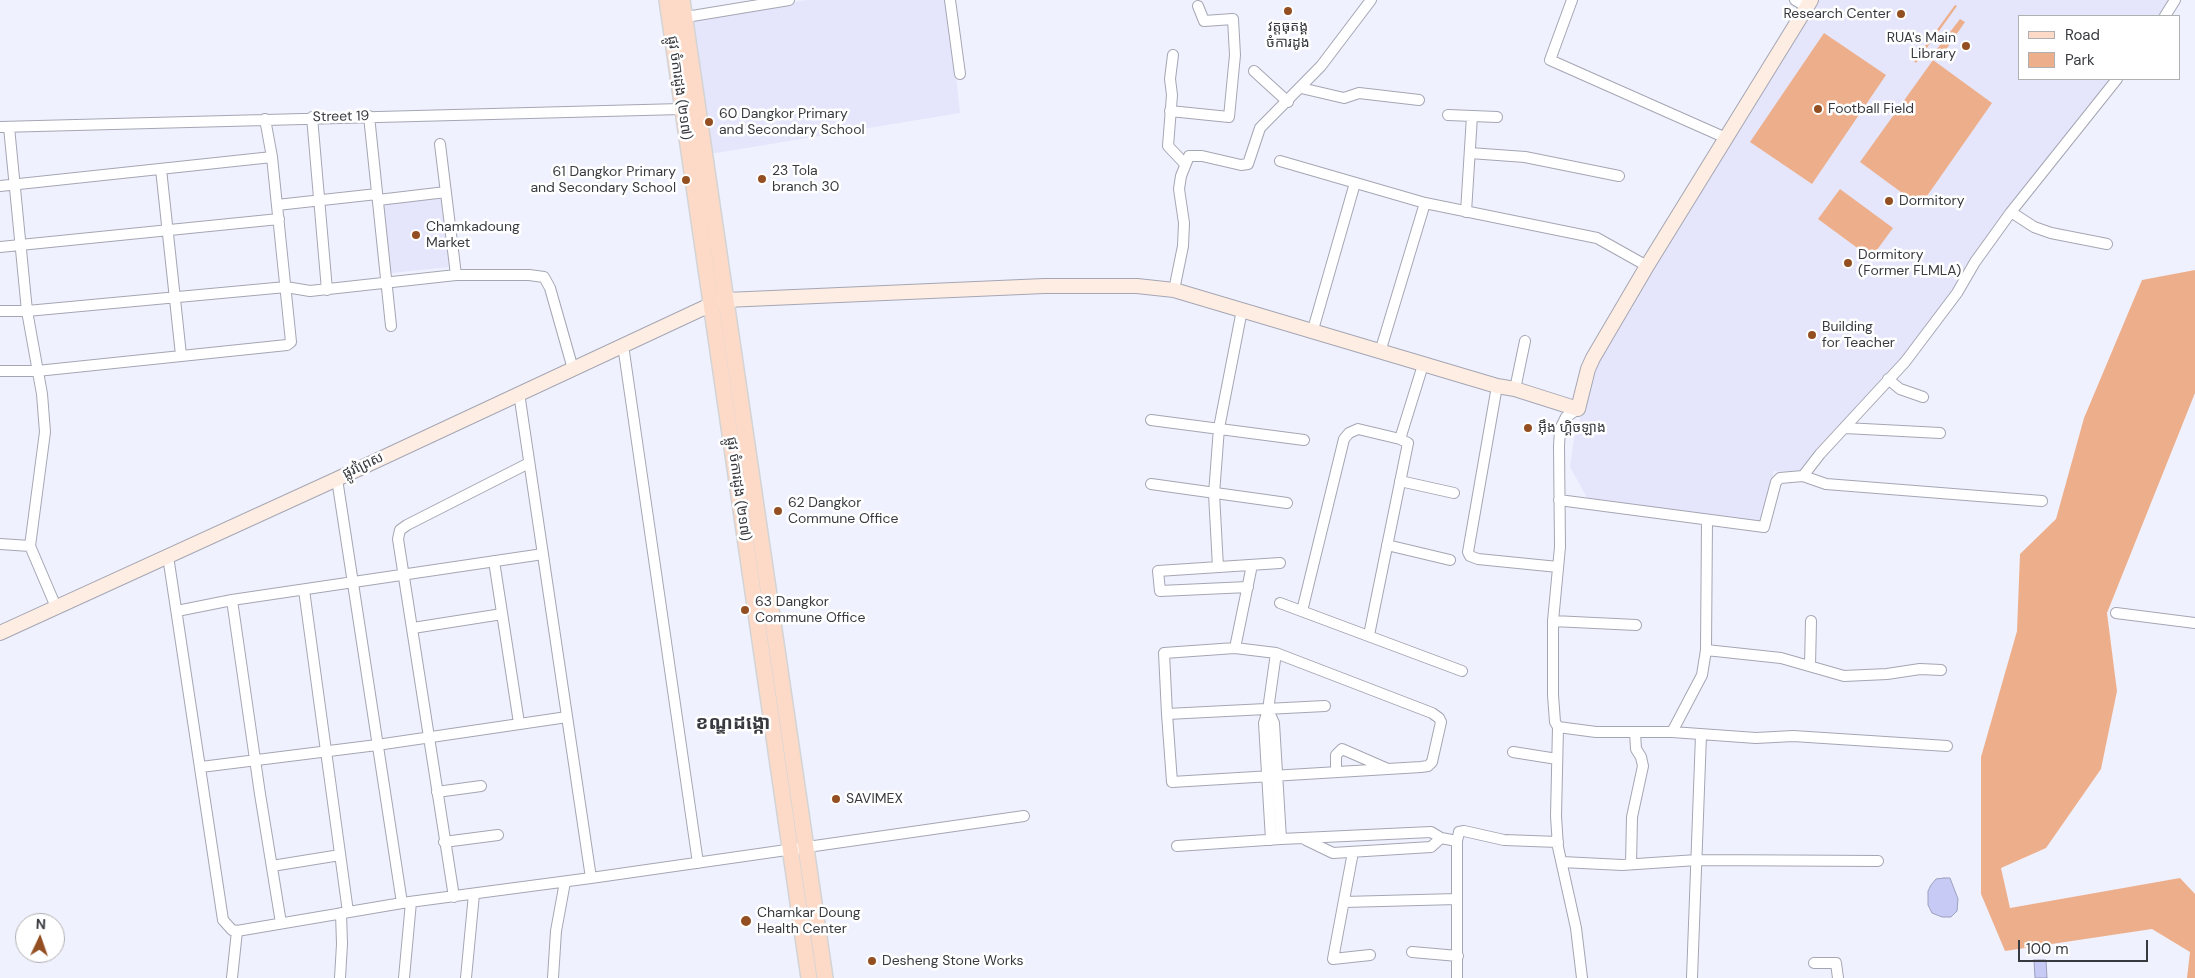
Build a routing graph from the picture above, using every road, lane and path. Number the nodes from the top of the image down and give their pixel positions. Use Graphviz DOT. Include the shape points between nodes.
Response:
graph roads {
  1 [pos="666,0"];
  2 [pos="682,0"];
  3 [pos="790,0"];
  4 [pos="950,0"];
  5 [pos="1371,0"];
  6 [pos="1572,0"];
  7 [pos="2175,0"];
  8 [pos="1805,2"];
  9 [pos="1198,6"];
  10 [pos="2166,15"];
  11 [pos="685,17"];
  12 [pos="669,20"];
  13 [pos="1173,54"];
  14 [pos="1254,71"];
  15 [pos="960,74"];
  16 [pos="2116,80"];
  17 [pos="1301,88"];
  18 [pos="1419,100"];
  19 [pos="1288,102"];
  20 [pos="682,109"];
  21 [pos="1170,112"];
  22 [pos="1448,115"];
  23 [pos="369,116"];
  24 [pos="1472,116"];
  25 [pos="312,117"];
  26 [pos="1497,117"];
  27 [pos="265,118"];
  28 [pos="4,127"];
  29 [pos="1726,138"];
  30 [pos="440,144"];
  31 [pos="1470,153"];
  32 [pos="272,157"];
  33 [pos="1280,161"];
  34 [pos="1185,164"];
  35 [pos="161,169"];
  36 [pos="1619,176"];
  37 [pos="1355,183"];
  38 [pos="16,184"];
  39 [pos="0,186"];
  40 [pos="446,192"];
  41 [pos="378,197"];
  42 [pos="319,200"];
  43 [pos="1424,203"];
  44 [pos="277,205"];
  45 [pos="1466,212"];
  46 [pos="2011,212"];
  47 [pos="278,218"];
  48 [pos="168,230"];
  49 [pos="2107,244"];
  50 [pos="20,246"];
  51 [pos="0,247"];
  52 [pos="1647,266"];
  53 [pos="456,275"];
  54 [pos="387,284"];
  55 [pos="286,287"];
  56 [pos="327,290"];
  57 [pos="1174,290"];
  58 [pos="175,297"];
  59 [pos="726,300"];
  60 [pos="710,305"];
  61 [pos="1242,310"];
  62 [pos="0,311"];
  63 [pos="27,311"];
  64 [pos="391,326"];
  65 [pos="1312,332"];
  66 [pos="1525,341"];
  67 [pos="624,345"];
  68 [pos="1380,352"];
  69 [pos="182,355"];
  70 [pos="1423,365"];
  71 [pos="573,369"];
  72 [pos="0,371"];
  73 [pos="37,371"];
  74 [pos="1888,379"];
  75 [pos="1497,386"];
  76 [pos="1515,389"];
  77 [pos="518,393"];
  78 [pos="1923,397"];
  79 [pos="1578,409"];
  80 [pos="1151,420"];
  81 [pos="1219,428"];
  82 [pos="1845,428"];
  83 [pos="1940,433"];
  84 [pos="1400,439"];
  85 [pos="1304,440"];
  86 [pos="530,463"];
  87 [pos="1803,476"];
  88 [pos="337,479"];
  89 [pos="1400,481"];
  90 [pos="1152,484"];
  91 [pos="1454,493"];
  92 [pos="1214,494"];
  93 [pos="1559,500"];
  94 [pos="2042,501"];
  95 [pos="1287,503"];
  96 [pos="1707,520"];
  97 [pos="0,544"];
  98 [pos="1387,545"];
  99 [pos="30,546"];
  100 [pos="543,554"];
  101 [pos="168,556"];
  102 [pos="1450,560"];
  103 [pos="494,561"];
  104 [pos="1280,563"];
  105 [pos="1252,565"];
  106 [pos="1218,567"];
  107 [pos="1558,567"];
  108 [pos="404,575"];
  109 [pos="352,582"];
  110 [pos="1248,587"];
  111 [pos="304,590"];
  112 [pos="232,600"];
  113 [pos="1280,603"];
  114 [pos="56,606"];
  115 [pos="177,611"];
  116 [pos="1302,611"];
  117 [pos="2116,613"];
  118 [pos="502,614"];
  119 [pos="1553,621"];
  120 [pos="1811,621"];
  121 [pos="2195,623"];
  122 [pos="1636,625"];
  123 [pos="413,628"];
  124 [pos="0,632"];
  125 [pos="1369,635"];
  126 [pos="1235,648"];
  127 [pos="1706,650"];
  128 [pos="1276,653"];
  129 [pos="1810,666"];
  130 [pos="1462,670"];
  131 [pos="1941,670"];
  132 [pos="1324,706"];
  133 [pos="1268,710"];
  134 [pos="1167,714"];
  135 [pos="567,716"];
  136 [pos="519,723"];
  137 [pos="1558,727"];
  138 [pos="1635,732"];
  139 [pos="1672,732"];
  140 [pos="1701,735"];
  141 [pos="429,737"];
  142 [pos="377,745"];
  143 [pos="1948,746"];
  144 [pos="325,752"];
  145 [pos="1513,752"];
  146 [pos="1557,759"];
  147 [pos="255,760"];
  148 [pos="202,767"];
  149 [pos="1388,769"];
  150 [pos="1336,772"];
  151 [pos="1271,775"];
  152 [pos="481,786"];
  153 [pos="437,792"];
  154 [pos="1024,816"];
  155 [pos="498,834"];
  156 [pos="1441,838"];
  157 [pos="1276,839"];
  158 [pos="1305,839"];
  159 [pos="1457,841"];
  160 [pos="444,842"];
  161 [pos="1558,842"];
  162 [pos="1177,846"];
  163 [pos="798,848"];
  164 [pos="1353,852"];
  165 [pos="340,855"];
  166 [pos="1697,860"];
  167 [pos="1878,861"];
  168 [pos="1562,862"];
  169 [pos="698,863"];
  170 [pos="1631,864"];
  171 [pos="272,866"];
  172 [pos="591,878"];
  173 [pos="565,882"];
  174 [pos="474,894"];
  175 [pos="454,897"];
  176 [pos="1457,899"];
  177 [pos="1344,902"];
  178 [pos="406,903"];
  179 [pos="344,913"];
  180 [pos="281,923"];
  181 [pos="237,931"];
  182 [pos="1412,952"];
  183 [pos="1370,955"];
  184 [pos="1458,956"];
  185 [pos="1814,963"];
  186 [pos="232,978"];
  187 [pos="340,978"];
  188 [pos="404,978"];
  189 [pos="466,978"];
  190 [pos="553,978"];
  191 [pos="809,978"];
  192 [pos="825,978"];
  193 [pos="1458,978"];
  194 [pos="1582,978"];
  195 [pos="1692,978"];
  196 [pos="1838,978"];
  1 -- 12 [label="main road, ផ្លូវ ចំការដូង (២១៧)"];
  2 -- 11 [label="main road, ផ្លូវ ចំការដូង (២១៧)"];
  3 -- 11 [label="street"];
  4 -- 15 [label="street"];
  5 -- 17 [label="street"];
  6 -- 29 [label="street" via="1550,60"];
  7 -- 10 [label="street"];
  8 -- 29 [label="street"];
  9 -- 21 [label="street" via="1204,21 1232,18 1235,55 1229,117"];
  11 -- 12 [label="street"];
  11 -- 59 [label="main road, ផ្លូវ ចំការដូង (២១៧)"];
  12 -- 20 [label="main road, ផ្លូវ ចំការដូង (២១៧)"];
  13 -- 21 [label="street"];
  14 -- 19 [label="street"];
  16 -- 46 [label="street"];
  17 -- 18 [label="street" via="1344,98 1359,93"];
  17 -- 19 [label="street"];
  19 -- 34 [label="street" via="1260,128 1248,164 1193,155"];
  20 -- 23 [label="street, Street 19"];
  20 -- 60 [label="main road, ផ្លូវ ចំការដូង (២១៧)"];
  21 -- 34 [label="street" via="1168,146"];
  22 -- 24 [label="street"];
  23 -- 25 [label="street, Street 19"];
  23 -- 41 [label="street"];
  24 -- 26 [label="street"];
  24 -- 31 [label="street"];
  25 -- 27 [label="street, Street 19"];
  25 -- 42 [label="street"];
  27 -- 28 [label="street, Street 19"];
  27 -- 32 [label="street"];
  28 -- 38 [label="street"];
  29 -- 52 [label="street"];
  30 -- 40 [label="street"];
  31 -- 36 [label="street" via="1525,157"];
  31 -- 45 [label="street"];
  32 -- 35 [label="street"];
  32 -- 44 [label="street"];
  33 -- 37 [label="street"];
  34 -- 57 [label="street" via="1179,189 1184,246"];
  35 -- 38 [label="street"];
  35 -- 48 [label="street"];
  37 -- 43 [label="street"];
  37 -- 65 [label="street"];
  38 -- 39 [label="street"];
  38 -- 50 [label="street"];
  40 -- 41 [label="street"];
  40 -- 53 [label="street"];
  41 -- 42 [label="street"];
  41 -- 54 [label="street"];
  42 -- 44 [label="street"];
  42 -- 56 [label="street"];
  43 -- 45 [label="street"];
  43 -- 68 [label="street"];
  44 -- 47 [label="street"];
  45 -- 52 [label="street" via="1597,238"];
  46 -- 49 [label="street" via="2034,227 2051,233"];
  46 -- 74 [label="street" via="1957,293 1905,362"];
  47 -- 48 [label="street"];
  47 -- 55 [label="street"];
  48 -- 50 [label="street"];
  48 -- 58 [label="street"];
  50 -- 51 [label="street"];
  50 -- 63 [label="street"];
  52 -- 79 [label="street" via="1588,369"];
  53 -- 54 [label="street"];
  53 -- 71 [label="street" via="544,278 550,288"];
  54 -- 56 [label="street"];
  54 -- 64 [label="street"];
  55 -- 56 [label="street"];
  55 -- 58 [label="street"];
  55 -- 69 [label="street" via="291,342 287,345"];
  57 -- 59 [label="street, ផ្លូវព្រៃស" via="1136,286 1044,286"];
  57 -- 61 [label="street, ផ្លូវព្រៃស"];
  58 -- 63 [label="street"];
  58 -- 69 [label="street"];
  59 -- 60 [label="street, ផ្លូវព្រៃស"];
  59 -- 163 [label="main road, ផ្លូវ ចំការដូង (២១៧)"];
  60 -- 67 [label="street, ផ្លូវព្រៃស"];
  60 -- 163 [label="main road, ផ្លូវ ចំការដូង (២១៧)"];
  61 -- 65 [label="street, ផ្លូវព្រៃស"];
  61 -- 81 [label="street"];
  62 -- 63 [label="street"];
  63 -- 73 [label="street"];
  65 -- 68 [label="street, ផ្លូវព្រៃស"];
  66 -- 76 [label="street"];
  67 -- 71 [label="street, ផ្លូវព្រៃស"];
  67 -- 169 [label="street"];
  68 -- 70 [label="street, ផ្លូវព្រៃស"];
  69 -- 73 [label="street"];
  70 -- 75 [label="street, ផ្លូវព្រៃស"];
  70 -- 84 [label="street"];
  71 -- 77 [label="street, ផ្លូវព្រៃស"];
  72 -- 73 [label="street"];
  73 -- 99 [label="street" via="45,432"];
  74 -- 78 [label="street" via="1900,389"];
  74 -- 82 [label="street"];
  75 -- 76 [label="street, ផ្លូវព្រៃស"];
  75 -- 107 [label="street" via="1468,552 1478,559"];
  76 -- 79 [label="street, ផ្លូវព្រៃស"];
  77 -- 86 [label="street"];
  77 -- 88 [label="street, ផ្លូវព្រៃស"];
  79 -- 93 [label="street" via="1566,417 1560,429"];
  80 -- 81 [label="street"];
  81 -- 85 [label="street"];
  81 -- 92 [label="street"];
  82 -- 83 [label="street"];
  82 -- 87 [label="street"];
  84 -- 89 [label="street" via="1408,443"];
  84 -- 116 [label="street" via="1358,429 1344,439"];
  86 -- 100 [label="street"];
  86 -- 108 [label="street" via="400,530 398,538"];
  87 -- 94 [label="street" via="1826,484"];
  87 -- 96 [label="street" via="1780,478 1776,482 1764,527"];
  88 -- 101 [label="street, ផ្លូវព្រៃស"];
  88 -- 109 [label="street"];
  89 -- 91 [label="street"];
  89 -- 98 [label="street"];
  90 -- 92 [label="street"];
  92 -- 95 [label="street"];
  92 -- 106 [label="street"];
  93 -- 96 [label="street"];
  93 -- 107 [label="street"];
  96 -- 127 [label="street"];
  97 -- 99 [label="street"];
  98 -- 102 [label="street"];
  98 -- 125 [label="street"];
  99 -- 114 [label="street"];
  100 -- 103 [label="street"];
  100 -- 135 [label="street"];
  101 -- 114 [label="street, ផ្លូវព្រៃស"];
  101 -- 115 [label="street"];
  103 -- 108 [label="street"];
  103 -- 118 [label="street"];
  104 -- 105 [label="street"];
  105 -- 106 [label="street"];
  105 -- 110 [label="street"];
  106 -- 110 [label="street" via="1158,571 1160,591"];
  107 -- 119 [label="street"];
  108 -- 109 [label="street"];
  108 -- 123 [label="street"];
  109 -- 111 [label="street"];
  109 -- 142 [label="street"];
  110 -- 126 [label="street"];
  111 -- 112 [label="street"];
  111 -- 144 [label="street"];
  112 -- 115 [label="street"];
  112 -- 147 [label="street"];
  113 -- 116 [label="street"];
  114 -- 124 [label="street, ផ្លូវព្រៃស"];
  115 -- 148 [label="street"];
  116 -- 125 [label="street"];
  117 -- 121 [label="street"];
  118 -- 123 [label="street"];
  118 -- 136 [label="street"];
  119 -- 122 [label="street"];
  119 -- 137 [label="street" via="1553,695"];
  120 -- 129 [label="street"];
  123 -- 141 [label="street"];
  125 -- 130 [label="street"];
  126 -- 128 [label="street"];
  126 -- 134 [label="street" via="1164,653"];
  127 -- 129 [label="street" via="1781,658"];
  127 -- 139 [label="street" via="1702,675"];
  128 -- 133 [label="street"];
  128 -- 149 [label="street" via="1439,718 1441,723 1432,763 1426,767"];
  129 -- 131 [label="street" via="1844,676"];
  132 -- 133 [label="street"];
  133 -- 134 [label="street"];
  133 -- 151 [label="street" via="1264,723"];
  134 -- 151 [label="street" via="1172,782"];
  135 -- 136 [label="street"];
  135 -- 172 [label="street"];
  136 -- 141 [label="street"];
  137 -- 138 [label="street" via="1596,732"];
  137 -- 146 [label="street"];
  138 -- 139 [label="street"];
  138 -- 170 [label="street" via="1636,749 1643,766 1632,817"];
  139 -- 140 [label="street"];
  140 -- 143 [label="street" via="1793,736"];
  140 -- 166 [label="street"];
  141 -- 142 [label="street"];
  141 -- 153 [label="street"];
  142 -- 144 [label="street"];
  142 -- 178 [label="street"];
  144 -- 147 [label="street"];
  144 -- 165 [label="street"];
  145 -- 146 [label="street"];
  146 -- 161 [label="street"];
  147 -- 148 [label="street"];
  147 -- 171 [label="street"];
  148 -- 181 [label="street" via="223,920 229,928"];
  149 -- 150 [label="street"];
  149 -- 150 [label="street" via="1342,749 1336,755"];
  150 -- 151 [label="street"];
  151 -- 157 [label="street"];
  152 -- 153 [label="street"];
  153 -- 160 [label="street"];
  154 -- 163 [label="street"];
  155 -- 160 [label="street"];
  156 -- 158 [label="street" via="1430,832"];
  156 -- 159 [label="street"];
  156 -- 164 [label="street" via="1431,847"];
  157 -- 158 [label="street"];
  157 -- 162 [label="street"];
  158 -- 164 [label="street" via="1333,853"];
  159 -- 161 [label="street" via="1460,832 1464,831 1504,840"];
  159 -- 176 [label="street"];
  160 -- 175 [label="street"];
  161 -- 168 [label="street"];
  163 -- 169 [label="street"];
  163 -- 191 [label="main road, ផ្លូវ ចំការដូង (២១៧)"];
  163 -- 192 [label="main road, ផ្លូវ ចំការដូង (២១៧)"];
  164 -- 177 [label="street"];
  165 -- 171 [label="street"];
  165 -- 179 [label="street"];
  166 -- 167 [label="street"];
  166 -- 170 [label="street"];
  166 -- 195 [label="street"];
  168 -- 170 [label="street"];
  168 -- 194 [label="street" via="1576,928"];
  169 -- 172 [label="street"];
  171 -- 180 [label="street"];
  172 -- 173 [label="street"];
  173 -- 174 [label="street"];
  173 -- 190 [label="street" via="556,932"];
  174 -- 175 [label="street"];
  174 -- 189 [label="street"];
  175 -- 178 [label="street"];
  176 -- 177 [label="street"];
  176 -- 184 [label="street"];
  177 -- 183 [label="street" via="1333,959"];
  178 -- 179 [label="street"];
  178 -- 188 [label="street"];
  179 -- 180 [label="street"];
  179 -- 187 [label="street"];
  180 -- 181 [label="street"];
  181 -- 186 [label="street"];
  182 -- 184 [label="street"];
  184 -- 193 [label="street"];
  185 -- 196 [label="street" via="1836,963"];
}
